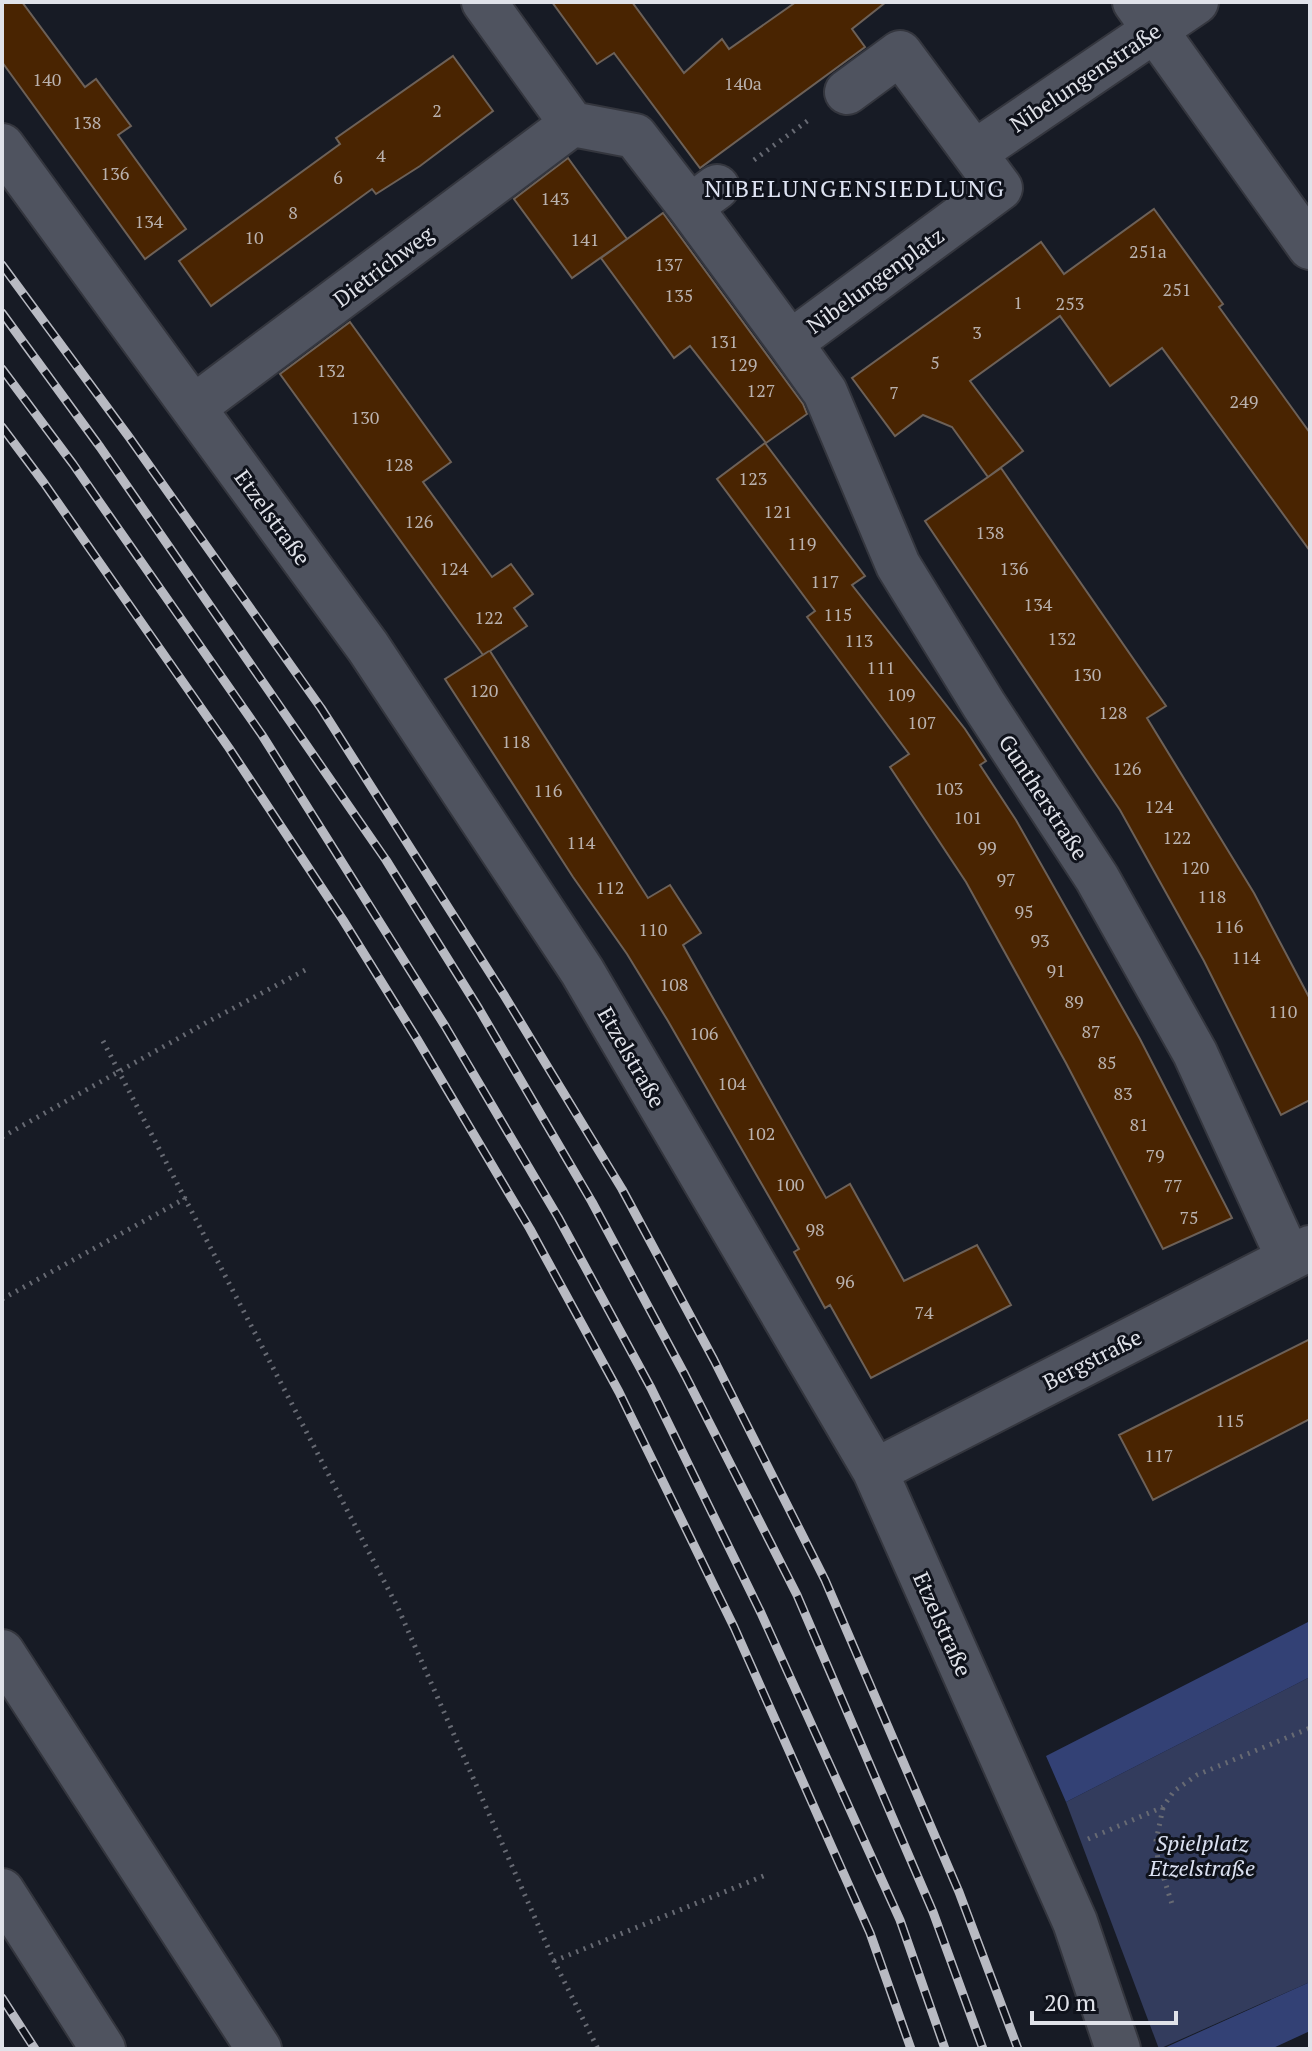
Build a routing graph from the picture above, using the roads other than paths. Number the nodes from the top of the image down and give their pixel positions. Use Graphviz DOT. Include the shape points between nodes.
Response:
graph roads {
  1 [pos="484,2"];
  2 [pos="1196,2"];
  3 [pos="1145,16"];
  4 [pos="847,92"];
  5 [pos="572,124"];
  6 [pos="2,146"];
  7 [pos="974,153"];
  8 [pos="1310,247"];
  9 [pos="790,343"];
  10 [pos="194,407"];
  11 [pos="1299,1253"];
  12 [pos="875,1471"];
  13 [pos="2,1652"];
  14 [pos="2,1891"];
  15 [pos="103,2049"];
  16 [pos="259,2049"];
  17 [pos="1118,2049"];
  1 -- 5 [label="street"];
  2 -- 3 [label="street, Nibelungenstraße"];
  3 -- 7 [label="street, Nibelungenstraße"];
  3 -- 8 [label="street"];
  4 -- 7 [label="street, Nibelungenplatz" via="900,53"];
  5 -- 9 [label="street, Nibelungenplatz" via="635,136 704,197"];
  5 -- 10 [label="street, Dietrichweg"];
  6 -- 10 [label="street, Etzelstraße"];
  7 -- 9 [label="street, Nibelungenplatz" via="1000,188"];
  9 -- 11 [label="street, Guntherstraße" via="825,392 898,565 1097,878"];
  10 -- 12 [label="street, Etzelstraße" via="368,647 582,971"];
  11 -- 12 [label="street, Bergstraße"];
  12 -- 17 [label="street, Etzelstraße" via="1075,1922"];
  13 -- 16 [label="street"];
  14 -- 15 [label="street"];
}
